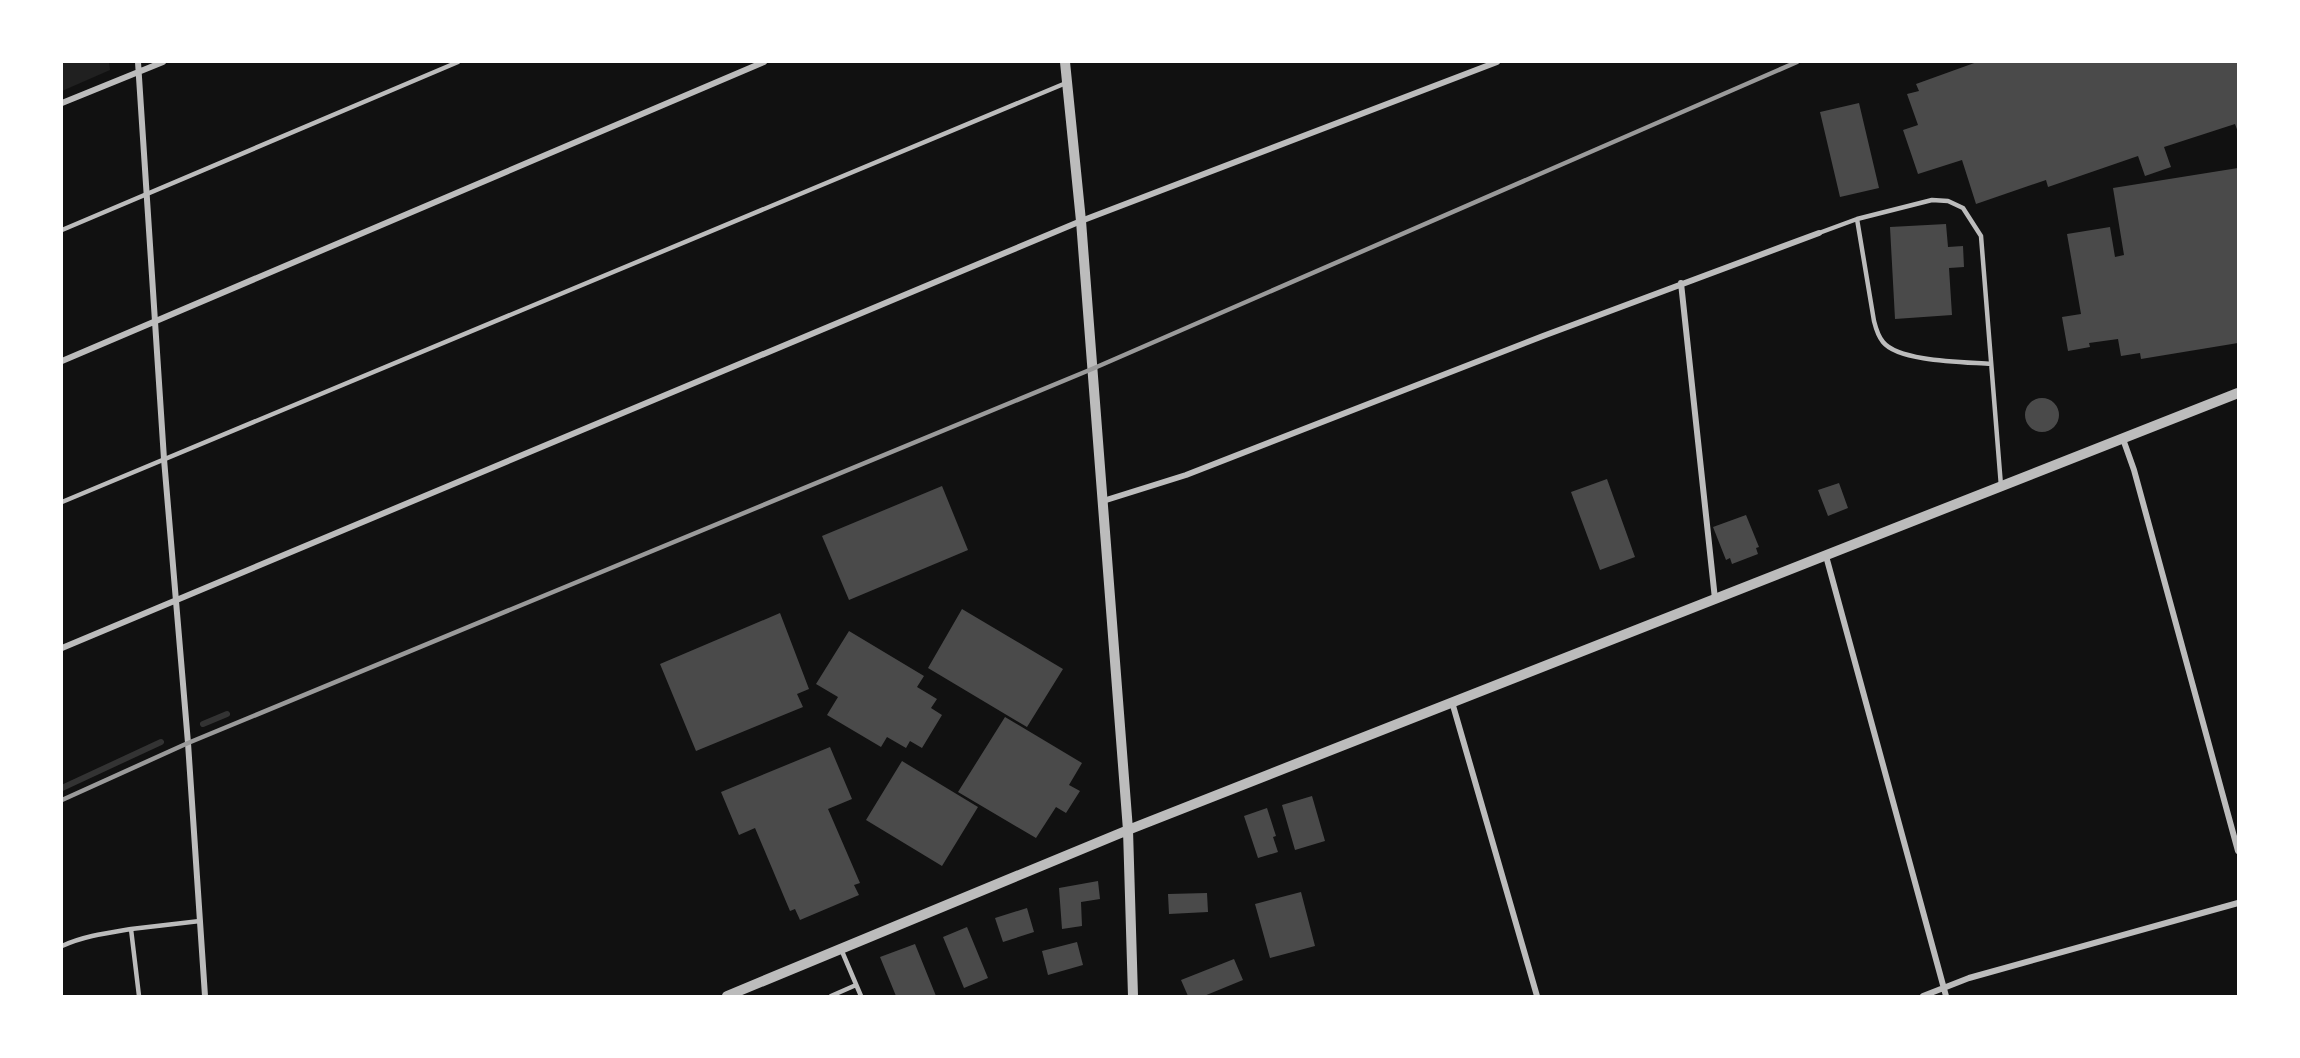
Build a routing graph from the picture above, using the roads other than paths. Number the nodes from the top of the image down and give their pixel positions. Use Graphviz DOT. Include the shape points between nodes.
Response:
graph roads {
  1 [pos="138,62"];
  2 [pos="163,62"];
  3 [pos="458,62"];
  4 [pos="764,62"];
  5 [pos="1065,62"];
  6 [pos="1497,62"];
  7 [pos="139,71"];
  8 [pos="1066,83"];
  9 [pos="62,104"];
  10 [pos="147,194"];
  11 [pos="1857,219"];
  12 [pos="1081,221"];
  13 [pos="62,230"];
  14 [pos="1819,232"];
  15 [pos="1681,283"];
  16 [pos="157,322"];
  17 [pos="62,361"];
  18 [pos="1991,364"];
  19 [pos="2238,393"];
  20 [pos="2123,439"];
  21 [pos="164,459"];
  22 [pos="2001,486"];
  23 [pos="1103,501"];
  24 [pos="62,502"];
  25 [pos="1826,556"];
  26 [pos="177,598"];
  27 [pos="1715,599"];
  28 [pos="62,648"];
  29 [pos="1452,702"];
  30 [pos="1128,830"];
  31 [pos="2238,851"];
  32 [pos="2238,903"];
  33 [pos="200,921"];
  34 [pos="131,929"];
  35 [pos="62,946"];
  36 [pos="841,950"];
  37 [pos="856,985"];
  38 [pos="1944,989"];
  39 [pos="745,993"];
  40 [pos="139,996"];
  41 [pos="205,996"];
  42 [pos="727,996"];
  43 [pos="831,996"];
  44 [pos="861,996"];
  45 [pos="1133,996"];
  46 [pos="1537,996"];
  47 [pos="1923,996"];
  48 [pos="1946,996"];
  1 -- 7 [label="street"];
  2 -- 7 [label="street"];
  3 -- 10 [label="lane"];
  4 -- 16 [label="street"];
  5 -- 8 [label="street"];
  6 -- 12 [label="street"];
  7 -- 9 [label="street"];
  7 -- 10 [label="street"];
  8 -- 12 [label="street"];
  8 -- 21 [label="lane"];
  10 -- 13 [label="lane"];
  10 -- 16 [label="street"];
  11 -- 14 [label="lane"];
  11 -- 18 [label="lane" via="1874,321 1884,344 1908,355"];
  11 -- 18 [label="lane" via="1932,200 1948,201 1963,208 1981,236"];
  12 -- 23 [label="street"];
  12 -- 26 [label="street"];
  14 -- 15 [label="street"];
  15 -- 23 [label="street" via="1186,475"];
  15 -- 27 [label="street"];
  16 -- 17 [label="street"];
  16 -- 21 [label="street"];
  18 -- 22 [label="lane"];
  19 -- 20 [label="street"];
  20 -- 22 [label="street"];
  20 -- 31 [label="street"];
  21 -- 24 [label="lane"];
  21 -- 26 [label="street"];
  22 -- 25 [label="street"];
  23 -- 30 [label="street"];
  25 -- 27 [label="street"];
  25 -- 38 [label="street"];
  26 -- 28 [label="street"];
  26 -- 33 [label="street"];
  27 -- 29 [label="street"];
  29 -- 30 [label="street"];
  29 -- 46 [label="street"];
  30 -- 36 [label="street"];
  30 -- 45 [label="street"];
  32 -- 38 [label="street" via="1969,978"];
  33 -- 34 [label="lane"];
  33 -- 41 [label="street"];
  34 -- 35 [label="lane"];
  34 -- 40 [label="lane"];
  36 -- 37 [label="lane"];
  36 -- 39 [label="street"];
  37 -- 43 [label="lane"];
  37 -- 44 [label="lane"];
  38 -- 47 [label="street"];
  38 -- 48 [label="street"];
  39 -- 42 [label="street"];
}
